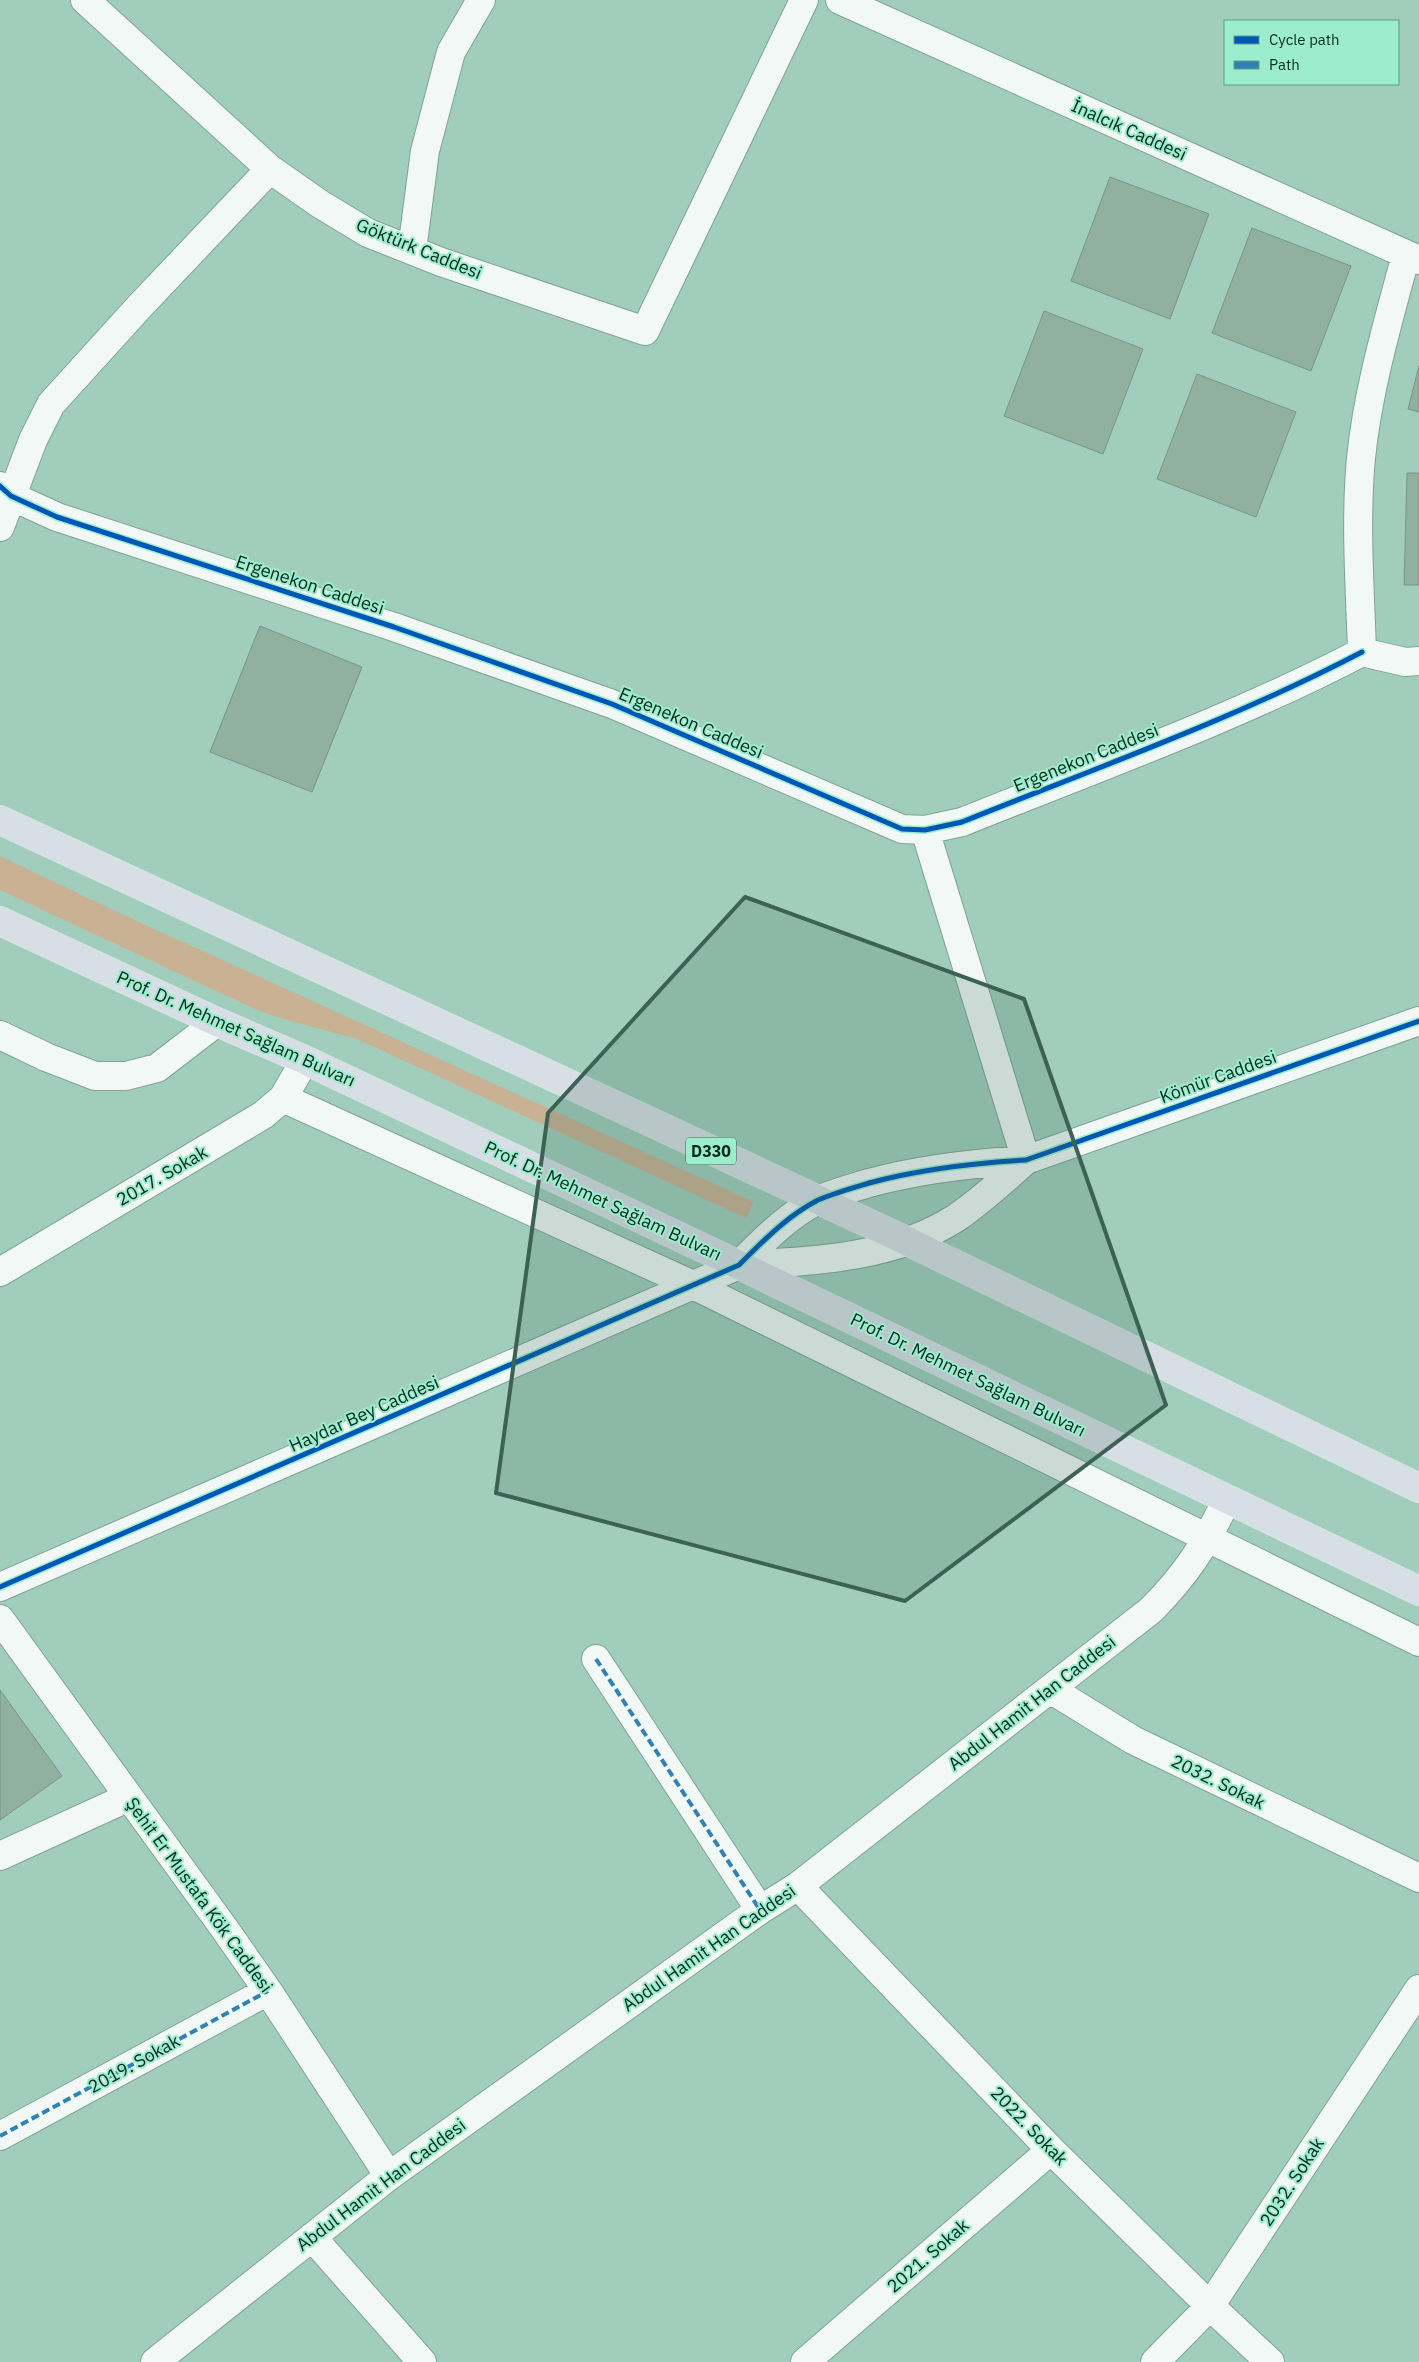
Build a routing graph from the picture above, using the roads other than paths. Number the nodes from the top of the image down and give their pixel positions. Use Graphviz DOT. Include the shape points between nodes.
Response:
graph roads {
  1 [pos="85,0"];
  2 [pos="482,0"];
  3 [pos="804,0"];
  4 [pos="840,0"];
  5 [pos="270,169"];
  6 [pos="412,250"];
  7 [pos="1412,257"];
  8 [pos="6,491"];
  9 [pos="0,527"];
  10 [pos="1362,652"];
  11 [pos="1419,661"];
  12 [pos="0,820"];
  13 [pos="925,830"];
  14 [pos="0,921"];
  15 [pos="1419,1021"];
  16 [pos="217,1022"];
  17 [pos="0,1035"];
  18 [pos="305,1060"];
  19 [pos="283,1098"];
  20 [pos="1026,1160"];
  21 [pos="818,1200"];
  22 [pos="907,1241"];
  23 [pos="739,1265"];
  24 [pos="0,1272"];
  25 [pos="693,1285"];
  26 [pos="1419,1488"];
  27 [pos="1227,1499"];
  28 [pos="1208,1539"];
  29 [pos="0,1587"];
  30 [pos="1419,1592"];
  31 [pos="0,1619"];
  32 [pos="1419,1642"];
  33 [pos="596,1659"];
  34 [pos="1050,1689"];
  35 [pos="129,1797"];
  36 [pos="0,1856"];
  37 [pos="1419,1878"];
  38 [pos="798,1886"];
  39 [pos="760,1910"];
  40 [pos="1419,1989"];
  41 [pos="268,1991"];
  42 [pos="0,2136"];
  43 [pos="1052,2150"];
  44 [pos="389,2176"];
  45 [pos="312,2237"];
  46 [pos="1210,2306"];
  47 [pos="155,2362"];
  48 [pos="422,2362"];
  49 [pos="805,2362"];
  50 [pos="1155,2362"];
  51 [pos="1270,2362"];
  1 -- 5 [label="street, Göktürk Caddesi"];
  2 -- 6 [label="street" via="451,52 425,151"];
  3 -- 6 [label="street, Göktürk Caddesi" via="645,331"];
  4 -- 7 [label="street, İnalcık Caddesi"];
  5 -- 6 [label="street, Göktürk Caddesi" via="368,233"];
  5 -- 8 [label="street" via="51,404"];
  7 -- 10 [label="street" via="1370,391 1361,458 1358,504"];
  8 -- 9 [label="street"];
  8 -- 13 [label="street, Ergenekon Caddesi" via="57,517 394,627 595,697 865,815 902,829"];
  10 -- 11 [label="street" via="1405,662"];
  10 -- 13 [label="street, Ergenekon Caddesi" via="1246,708 962,822"];
  12 -- 21 [label="highway, D330"];
  13 -- 20 [label="street"];
  14 -- 16 [label="highway, Prof. Dr. Mehmet Sağlam Bulvarı"];
  15 -- 20 [label="street, Kömür Caddesi"];
  16 -- 17 [label="street" via="157,1068 126,1076 96,1076"];
  16 -- 18 [label="highway, Prof. Dr. Mehmet Sağlam Bulvarı"];
  18 -- 19 [label="street, 2017. Sokak"];
  18 -- 23 [label="highway, Prof. Dr. Mehmet Sağlam Bulvarı"];
  19 -- 24 [label="street, 2017. Sokak" via="242,1129"];
  19 -- 25 [label="street"];
  20 -- 21 [label="street" via="925,1170"];
  20 -- 22 [label="street" via="956,1218"];
  21 -- 22 [label="highway, D330"];
  21 -- 23 [label="street" via="784,1222"];
  22 -- 23 [label="street" via="864,1253"];
  22 -- 26 [label="highway, D330"];
  23 -- 25 [label="street, Haydar Bey Caddesi"];
  23 -- 27 [label="highway, Prof. Dr. Mehmet Sağlam Bulvarı"];
  25 -- 28 [label="street"];
  25 -- 29 [label="street, Haydar Bey Caddesi"];
  27 -- 28 [label="street, Abdul Hamit Han Caddesi"];
  27 -- 30 [label="highway, Prof. Dr. Mehmet Sağlam Bulvarı"];
  28 -- 32 [label="street"];
  28 -- 34 [label="street, Abdul Hamit Han Caddesi" via="1187,1570 1151,1610"];
  31 -- 35 [label="street, Şehit Er Mustafa Kök Caddesi"];
  33 -- 39 [label="street"];
  34 -- 37 [label="street, 2032. Sokak" via="1133,1740"];
  34 -- 38 [label="street, Abdul Hamit Han Caddesi"];
  35 -- 36 [label="street"];
  35 -- 41 [label="street, Şehit Er Mustafa Kök Caddesi"];
  38 -- 39 [label="street, Abdul Hamit Han Caddesi"];
  38 -- 43 [label="street, 2022. Sokak"];
  39 -- 44 [label="street, Abdul Hamit Han Caddesi"];
  40 -- 46 [label="street, 2032. Sokak"];
  41 -- 42 [label="street, 2019. Sokak"];
  41 -- 44 [label="street, Şehit Er Mustafa Kök Caddesi"];
  43 -- 46 [label="street, 2022. Sokak"];
  43 -- 49 [label="street, 2021. Sokak"];
  44 -- 45 [label="street, Abdul Hamit Han Caddesi"];
  45 -- 47 [label="street, Abdul Hamit Han Caddesi"];
  45 -- 48 [label="street"];
  46 -- 50 [label="street"];
  46 -- 51 [label="street"];
}
